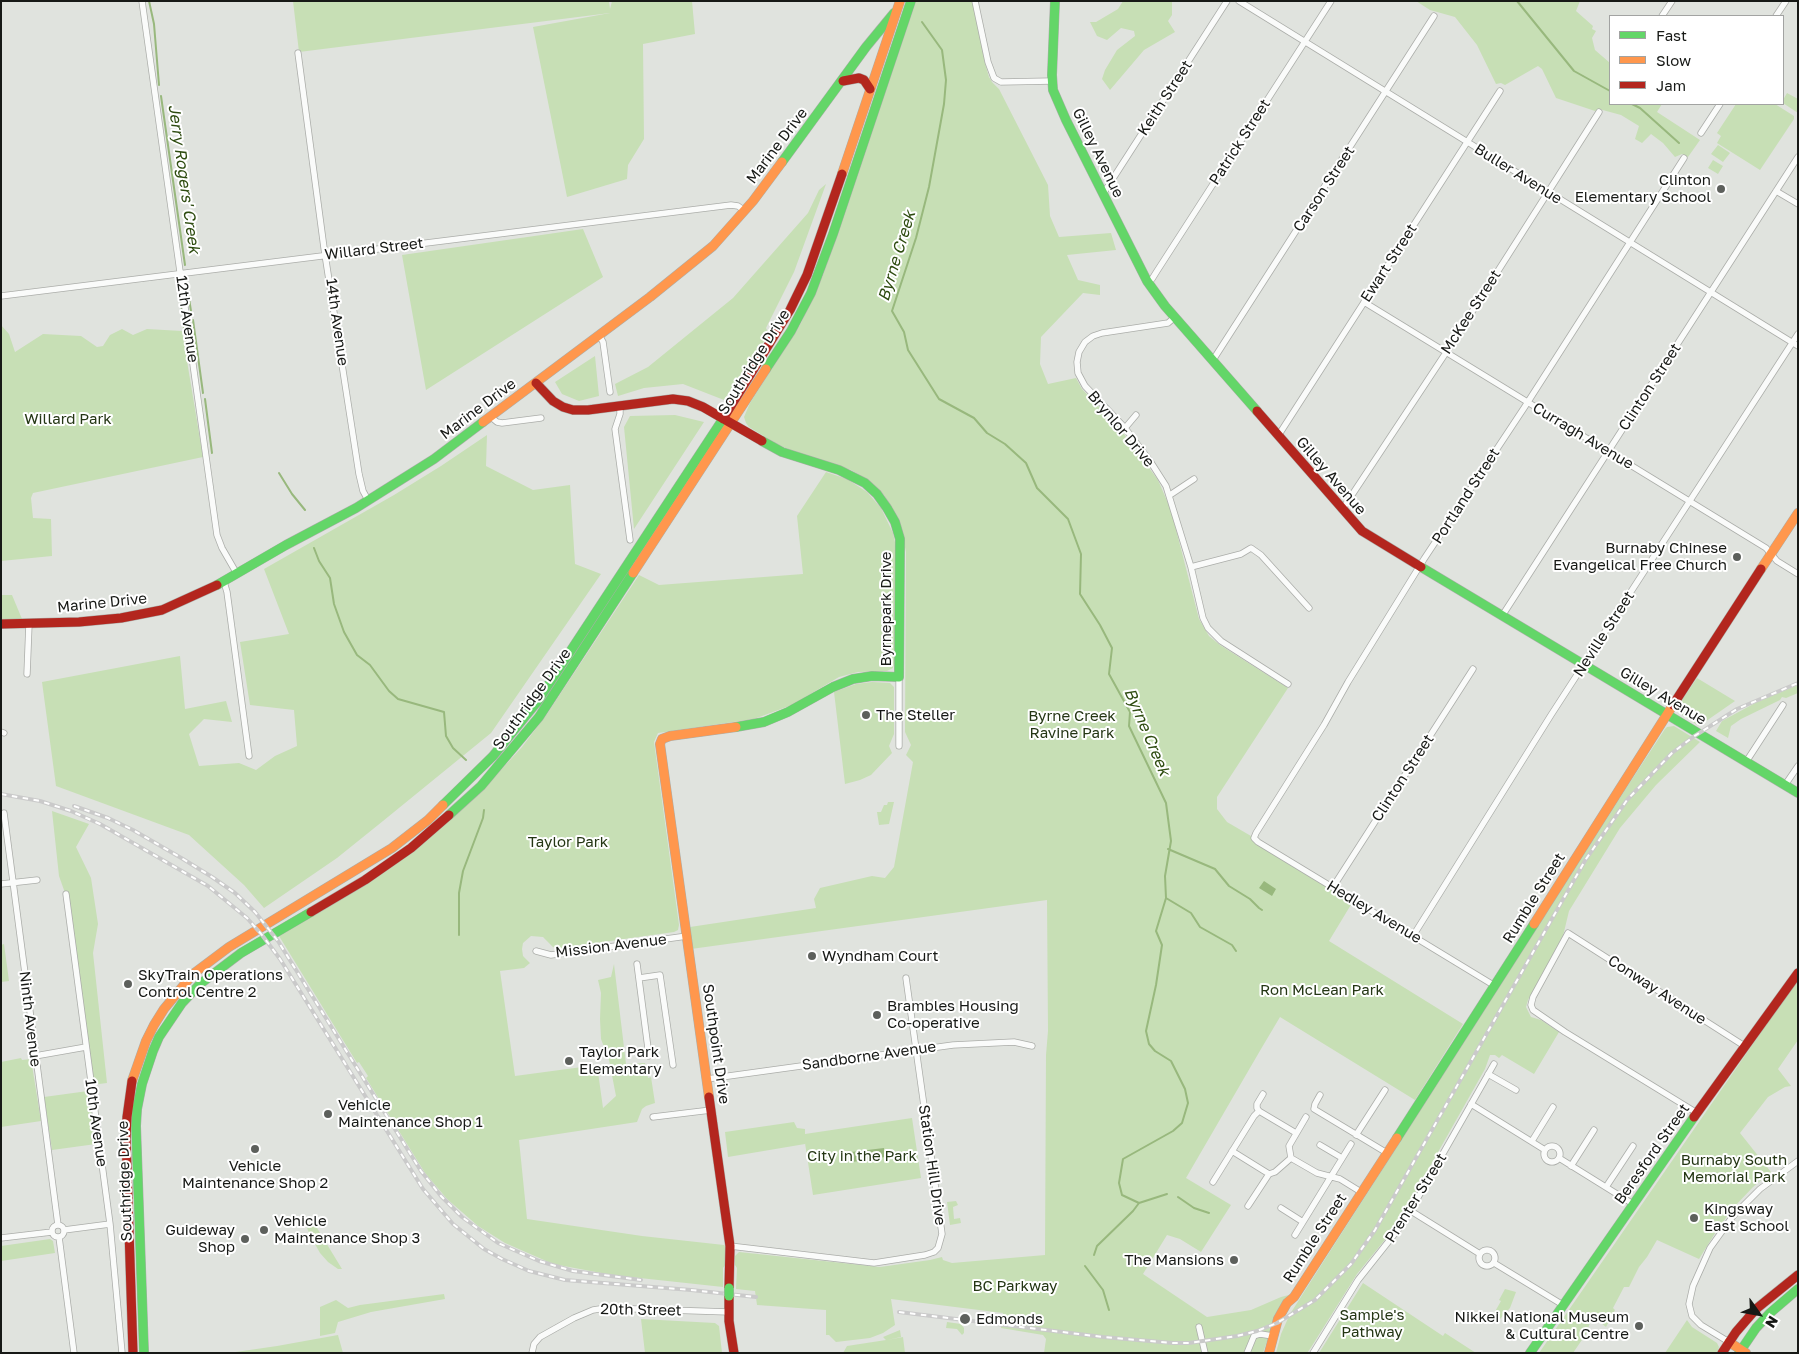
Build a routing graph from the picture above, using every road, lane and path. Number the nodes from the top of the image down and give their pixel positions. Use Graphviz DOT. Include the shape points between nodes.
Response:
graph roads {
  1 [pos="142,1"];
  2 [pos="900,1"];
  3 [pos="911,1"];
  4 [pos="975,1"];
  5 [pos="1056,1"];
  6 [pos="1227,1"];
  7 [pos="1239,1"];
  8 [pos="1331,1"];
  9 [pos="1672,1"];
  10 [pos="1786,1"];
  11 [pos="897,11"];
  12 [pos="1663,15"];
  13 [pos="1777,15"];
  14 [pos="1434,16"];
  15 [pos="1304,42"];
  16 [pos="298,53"];
  17 [pos="843,81"];
  18 [pos="1052,81"];
  19 [pos="870,89"];
  20 [pos="1500,91"];
  21 [pos="1385,92"];
  22 [pos="1719,105"];
  23 [pos="1599,112"];
  24 [pos="1701,133"];
  25 [pos="1467,142"];
  26 [pos="1798,157"];
  27 [pos="1684,158"];
  28 [pos="1776,191"];
  29 [pos="1548,192"];
  30 [pos="1103,194"];
  31 [pos="1798,204"];
  32 [pos="745,211"];
  33 [pos="1629,242"];
  34 [pos="326,255"];
  35 [pos="181,274"];
  36 [pos="1147,281"];
  37 [pos="1710,293"];
  38 [pos="1,296"];
  39 [pos="1364,302"];
  40 [pos="1175,317"];
  41 [pos="1798,334"];
  42 [pos="599,335"];
  43 [pos="1792,343"];
  44 [pos="1798,346"];
  45 [pos="1446,352"];
  46 [pos="1213,360"];
  47 [pos="536,383"];
  48 [pos="610,392"];
  49 [pos="1527,402"];
  50 [pos="620,406"];
  51 [pos="1136,415"];
  52 [pos="491,417"];
  53 [pos="723,417"];
  54 [pos="541,418"];
  55 [pos="732,423"];
  56 [pos="1125,428"];
  57 [pos="1278,436"];
  58 [pos="1608,452"];
  59 [pos="1194,479"];
  60 [pos="1170,494"];
  61 [pos="368,500"];
  62 [pos="1690,502"];
  63 [pos="1342,510"];
  64 [pos="1798,513"];
  65 [pos="630,540"];
  66 [pos="1771,554"];
  67 [pos="1191,567"];
  68 [pos="1420,567"];
  69 [pos="237,574"];
  70 [pos="1798,574"];
  71 [pos="224,582"];
  72 [pos="1309,608"];
  73 [pos="1502,616"];
  74 [pos="1,624"];
  75 [pos="29,624"];
  76 [pos="1584,665"];
  77 [pos="1472,669"];
  78 [pos="27,674"];
  79 [pos="899,677"];
  80 [pos="1288,684"];
  81 [pos="1782,705"];
  82 [pos="1667,715"];
  83 [pos="899,746"];
  84 [pos="249,756"];
  85 [pos="1746,762"];
  86 [pos="1798,766"];
  87 [pos="1786,785"];
  88 [pos="1798,793"];
  89 [pos="4,813"];
  90 [pos="1254,838"];
  91 [pos="38,880"];
  92 [pos="12,883"];
  93 [pos="1,884"];
  94 [pos="1333,887"];
  95 [pos="66,894"];
  96 [pos="687,936"];
  97 [pos="1413,936"];
  98 [pos="536,951"];
  99 [pos="637,964"];
  100 [pos="1798,973"];
  101 [pos="639,978"];
  102 [pos="906,978"];
  103 [pos="1495,986"];
  104 [pos="176,994"];
  105 [pos="176,1010"];
  106 [pos="1032,1046"];
  107 [pos="1746,1047"];
  108 [pos="86,1048"];
  109 [pos="916,1050"];
  110 [pos="35,1056"];
  111 [pos="649,1056"];
  112 [pos="1494,1064"];
  113 [pos="673,1065"];
  114 [pos="1488,1074"];
  115 [pos="707,1079"];
  116 [pos="1385,1090"];
  117 [pos="1516,1090"];
  118 [pos="1263,1094"];
  119 [pos="1320,1095"];
  120 [pos="1471,1104"];
  121 [pos="1553,1107"];
  122 [pos="711,1110"];
  123 [pos="1259,1111"];
  124 [pos="1697,1113"];
  125 [pos="653,1118"];
  126 [pos="1306,1118"];
  127 [pos="1594,1130"];
  128 [pos="1296,1133"];
  129 [pos="1356,1135"];
  130 [pos="1532,1142"];
  131 [pos="1351,1144"];
  132 [pos="1320,1145"];
  133 [pos="1633,1146"];
  134 [pos="1545,1150"];
  135 [pos="1232,1151"];
  136 [pos="1386,1153"];
  137 [pos="1291,1158"];
  138 [pos="1342,1158"];
  139 [pos="1559,1158"];
  140 [pos="1798,1161"];
  141 [pos="1572,1166"];
  142 [pos="1269,1174"];
  143 [pos="1331,1176"];
  144 [pos="1213,1182"];
  145 [pos="1606,1187"];
  146 [pos="1361,1192"];
  147 [pos="1633,1204"];
  148 [pos="1248,1206"];
  149 [pos="1281,1208"];
  150 [pos="1411,1212"];
  151 [pos="1303,1222"];
  152 [pos="110,1224"];
  153 [pos="58,1225"];
  154 [pos="64,1230"];
  155 [pos="52,1232"];
  156 [pos="1295,1235"];
  157 [pos="59,1237"];
  158 [pos="1,1238"];
  159 [pos="730,1246"];
  160 [pos="1480,1254"];
  161 [pos="1494,1263"];
  162 [pos="1798,1275"];
  163 [pos="1798,1289"];
  164 [pos="1563,1306"];
  165 [pos="729,1312"];
  166 [pos="1200,1327"];
  167 [pos="1273,1336"];
  168 [pos="1729,1342"];
  169 [pos="144,1352"];
  170 [pos="1742,1352"];
  171 [pos="74,1353"];
  172 [pos="122,1353"];
  173 [pos="133,1353"];
  174 [pos="532,1353"];
  175 [pos="734,1353"];
  176 [pos="1205,1353"];
  177 [pos="1247,1353"];
  178 [pos="1269,1353"];
  179 [pos="1313,1353"];
  180 [pos="1530,1353"];
  181 [pos="1722,1353"];
  1 -- 35 [label="street, 12th Avenue"];
  2 -- 11 [label="street, Southridge Drive"];
  3 -- 55 [label="street, Southridge Drive" via="811,292 788,337"];
  4 -- 18 [label="street" via="994,78 1001,82"];
  5 -- 18 [label="street, Gilley Avenue"];
  6 -- 30 [label="street, Keith Street"];
  7 -- 15 [label="street, Buller Avenue"];
  8 -- 15 [label="street, Patrick Street"];
  9 -- 12 [label="street"];
  10 -- 13 [label="street"];
  11 -- 17 [label="street, Marine Drive" via="886,21"];
  11 -- 19 [label="street, Southridge Drive"];
  14 -- 21 [label="street, Carson Street"];
  15 -- 21 [label="street, Buller Avenue"];
  15 -- 36 [label="street, Patrick Street" via="1152,279"];
  16 -- 34 [label="street, 14th Avenue"];
  17 -- 19 [label="street" via="859,78"];
  17 -- 32 [label="street, Marine Drive"];
  18 -- 30 [label="street, Gilley Avenue" via="1056,98"];
  19 -- 53 [label="street, Southridge Drive" via="807,275 771,343"];
  20 -- 25 [label="street, Ewart Street"];
  21 -- 25 [label="street, Buller Avenue"];
  21 -- 46 [label="street, Carson Street"];
  22 -- 24 [label="street"];
  23 -- 29 [label="street, McKee Street"];
  25 -- 29 [label="street, Buller Avenue"];
  25 -- 39 [label="street, Ewart Street"];
  26 -- 28 [label="street, Clinton Street"];
  27 -- 33 [label="street, Portland Street"];
  28 -- 31 [label="street"];
  28 -- 37 [label="street, Clinton Street"];
  29 -- 33 [label="street, Buller Avenue"];
  29 -- 45 [label="street, McKee Street"];
  30 -- 36 [label="street, Gilley Avenue"];
  32 -- 34 [label="street, Willard Street" via="731,205"];
  32 -- 42 [label="street, Marine Drive" via="699,258"];
  33 -- 37 [label="street, Buller Avenue"];
  33 -- 49 [label="street, Portland Street"];
  34 -- 35 [label="street, Willard Street"];
  34 -- 61 [label="street, 14th Avenue" via="359,474"];
  35 -- 38 [label="street, Willard Street"];
  35 -- 69 [label="street, 12th Avenue" via="217,535"];
  36 -- 40 [label="street, Gilley Avenue"];
  37 -- 43 [label="street, Buller Avenue"];
  37 -- 58 [label="street, Clinton Street"];
  39 -- 45 [label="street, Curragh Avenue"];
  39 -- 57 [label="street, Ewart Street"];
  40 -- 46 [label="street, Gilley Avenue"];
  40 -- 56 [label="street, Brynlor Drive" via="1168,323 1097,334 1089,338 1079,352 1077,367 1082,382"];
  41 -- 43 [label="street, Neville Street"];
  42 -- 47 [label="street, Marine Drive"];
  42 -- 48 [label="street" via="603,342"];
  43 -- 44 [label="street, Buller Avenue"];
  43 -- 62 [label="street, Neville Street"];
  45 -- 49 [label="street, Curragh Avenue"];
  45 -- 63 [label="street, McKee Street"];
  46 -- 57 [label="street, Gilley Avenue"];
  47 -- 50 [label="street, Byrnepark Drive" via="553,401 568,409"];
  47 -- 52 [label="street, Marine Drive"];
  49 -- 58 [label="street, Curragh Avenue"];
  49 -- 68 [label="street, Portland Street"];
  50 -- 53 [label="street, Byrnepark Drive" via="673,399 703,406"];
  50 -- 65 [label="street" via="615,429"];
  51 -- 56 [label="street"];
  52 -- 54 [label="street" via="502,423"];
  52 -- 61 [label="street, Marine Drive" via="434,459"];
  53 -- 55 [label="street, Byrnepark Drive"];
  53 -- 104 [label="street, Southridge Drive" via="537,702 493,756 428,820 392,848 229,948 193,974"];
  55 -- 79 [label="street, Byrnepark Drive" via="782,452 851,475 871,489 887,508 901,549"];
  55 -- 105 [label="street, Southridge Drive" via="539,717 481,786 441,823 386,866 241,953 200,984"];
  56 -- 60 [label="street, Brynlor Drive"];
  57 -- 63 [label="street, Gilley Avenue"];
  58 -- 62 [label="street, Curragh Avenue"];
  58 -- 73 [label="street, Clinton Street"];
  59 -- 60 [label="street"];
  60 -- 67 [label="street, Brynlor Drive"];
  61 -- 69 [label="street, Marine Drive"];
  62 -- 66 [label="street, Curragh Avenue"];
  62 -- 76 [label="street, Neville Street"];
  63 -- 68 [label="street, Gilley Avenue" via="1366,534"];
  64 -- 66 [label="street, Rumble Street"];
  66 -- 70 [label="street, Curragh Avenue"];
  66 -- 82 [label="street, Rumble Street"];
  67 -- 72 [label="street" via="1251,548"];
  67 -- 80 [label="street, Brynlor Drive" via="1203,618 1212,633"];
  68 -- 73 [label="street, Gilley Avenue"];
  68 -- 90 [label="street, Portland Street"];
  69 -- 71 [label="street, Marine Drive"];
  71 -- 75 [label="street, Marine Drive" via="162,610 121,618"];
  71 -- 84 [label="street"];
  73 -- 76 [label="street, Gilley Avenue"];
  74 -- 75 [label="street, Marine Drive"];
  75 -- 78 [label="street"];
  76 -- 82 [label="street, Gilley Avenue"];
  76 -- 97 [label="street, Neville Street"];
  77 -- 94 [label="street, Clinton Street"];
  79 -- 83 [label="street, Byrnepark Drive"];
  79 -- 96 [label="street, Southpoint Drive" via="853,679 764,722 661,740"];
  81 -- 85 [label="street"];
  82 -- 85 [label="street, Gilley Avenue"];
  82 -- 103 [label="street, Rumble Street"];
  85 -- 87 [label="street, Gilley Avenue"];
  86 -- 87 [label="street"];
  87 -- 88 [label="street, Gilley Avenue"];
  89 -- 92 [label="street, Ninth Avenue"];
  90 -- 94 [label="street, Hedley Avenue"];
  91 -- 92 [label="street"];
  92 -- 93 [label="street"];
  92 -- 110 [label="street, Ninth Avenue"];
  94 -- 97 [label="street, Hedley Avenue"];
  95 -- 108 [label="street, 10th Avenue"];
  96 -- 98 [label="street, Mission Avenue" via="551,955"];
  96 -- 115 [label="street, Southpoint Drive"];
  97 -- 103 [label="street, Hedley Avenue"];
  99 -- 101 [label="street"];
  100 -- 107 [label="street, Beresford Street"];
  101 -- 111 [label="street"];
  101 -- 113 [label="street" via="660,975"];
  102 -- 109 [label="street"];
  103 -- 136 [label="street, Rumble Street"];
  104 -- 105 [label="street"];
  104 -- 173 [label="street, Southridge Drive" via="146,1041 129,1096 126,1138"];
  105 -- 169 [label="street, Southridge Drive" via="153,1051 137,1109"];
  106 -- 109 [label="street, Sandborne Avenue" via="1014,1042 977,1043"];
  107 -- 124 [label="street, Beresford Street"];
  107 -- 124 [label="street, Conway Avenue" via="1568,934 1533,997 1531,1006 1535,1012"];
  108 -- 110 [label="street"];
  108 -- 152 [label="street, 10th Avenue"];
  109 -- 115 [label="street, Sandborne Avenue"];
  109 -- 159 [label="street, Station Hill Drive" via="942,1234 936,1251 874,1263"];
  110 -- 153 [label="street, Ninth Avenue"];
  112 -- 114 [label="street, Prenter Street"];
  114 -- 117 [label="street"];
  114 -- 120 [label="street, Prenter Street"];
  115 -- 122 [label="street, Southpoint Drive"];
  116 -- 129 [label="street"];
  118 -- 123 [label="street" via="1257,1104"];
  119 -- 129 [label="street" via="1314,1108"];
  120 -- 130 [label="street"];
  120 -- 150 [label="street, Prenter Street"];
  121 -- 130 [label="street"];
  122 -- 125 [label="street"];
  122 -- 159 [label="street, Southpoint Drive"];
  123 -- 128 [label="street"];
  123 -- 135 [label="street"];
  124 -- 147 [label="street, Beresford Street"];
  126 -- 128 [label="street"];
  127 -- 141 [label="street"];
  128 -- 137 [label="street" via="1289,1146"];
  129 -- 136 [label="street"];
  130 -- 134 [label="street"];
  131 -- 138 [label="street"];
  132 -- 138 [label="street"];
  133 -- 145 [label="street"];
  134 -- 139 [label="street" via="1548,1160"];
  134 -- 139 [label="street" via="1556,1147"];
  135 -- 142 [label="street"];
  135 -- 144 [label="street"];
  136 -- 146 [label="street, Rumble Street"];
  137 -- 142 [label="street"];
  137 -- 143 [label="street" via="1317,1173"];
  138 -- 143 [label="street"];
  139 -- 141 [label="street"];
  140 -- 168 [label="street" via="1760,1189 1733,1216 1710,1248 1693,1286 1689,1304 1692,1316"];
  141 -- 145 [label="street"];
  142 -- 148 [label="street"];
  143 -- 146 [label="street"];
  143 -- 151 [label="street"];
  145 -- 147 [label="street"];
  146 -- 167 [label="street, Rumble Street" via="1287,1303"];
  147 -- 164 [label="street, Beresford Street"];
  149 -- 151 [label="street"];
  150 -- 160 [label="street"];
  150 -- 179 [label="street, Prenter Street" via="1394,1238 1358,1280"];
  151 -- 156 [label="street"];
  152 -- 154 [label="street"];
  152 -- 172 [label="street, 10th Avenue"];
  153 -- 154 [label="street"];
  153 -- 155 [label="street"];
  154 -- 157 [label="street" via="63,1236"];
  155 -- 157 [label="street"];
  155 -- 158 [label="street"];
  157 -- 171 [label="street"];
  159 -- 165 [label="street, Southpoint Drive"];
  160 -- 161 [label="street" via="1482,1265"];
  160 -- 161 [label="street" via="1491,1251"];
  161 -- 164 [label="street"];
  162 -- 168 [label="street" via="1756,1309"];
  163 -- 170 [label="street" via="1756,1328"];
  164 -- 180 [label="street, Beresford Street"];
  165 -- 174 [label="street, 20th Street" via="593,1310 540,1337"];
  165 -- 175 [label="street, Southpoint Drive"];
  166 -- 176 [label="street"];
  167 -- 177 [label="street" via="1254,1336"];
  167 -- 178 [label="street, Rumble Street"];
  168 -- 170 [label="street"];
  168 -- 181 [label="street"];
}
